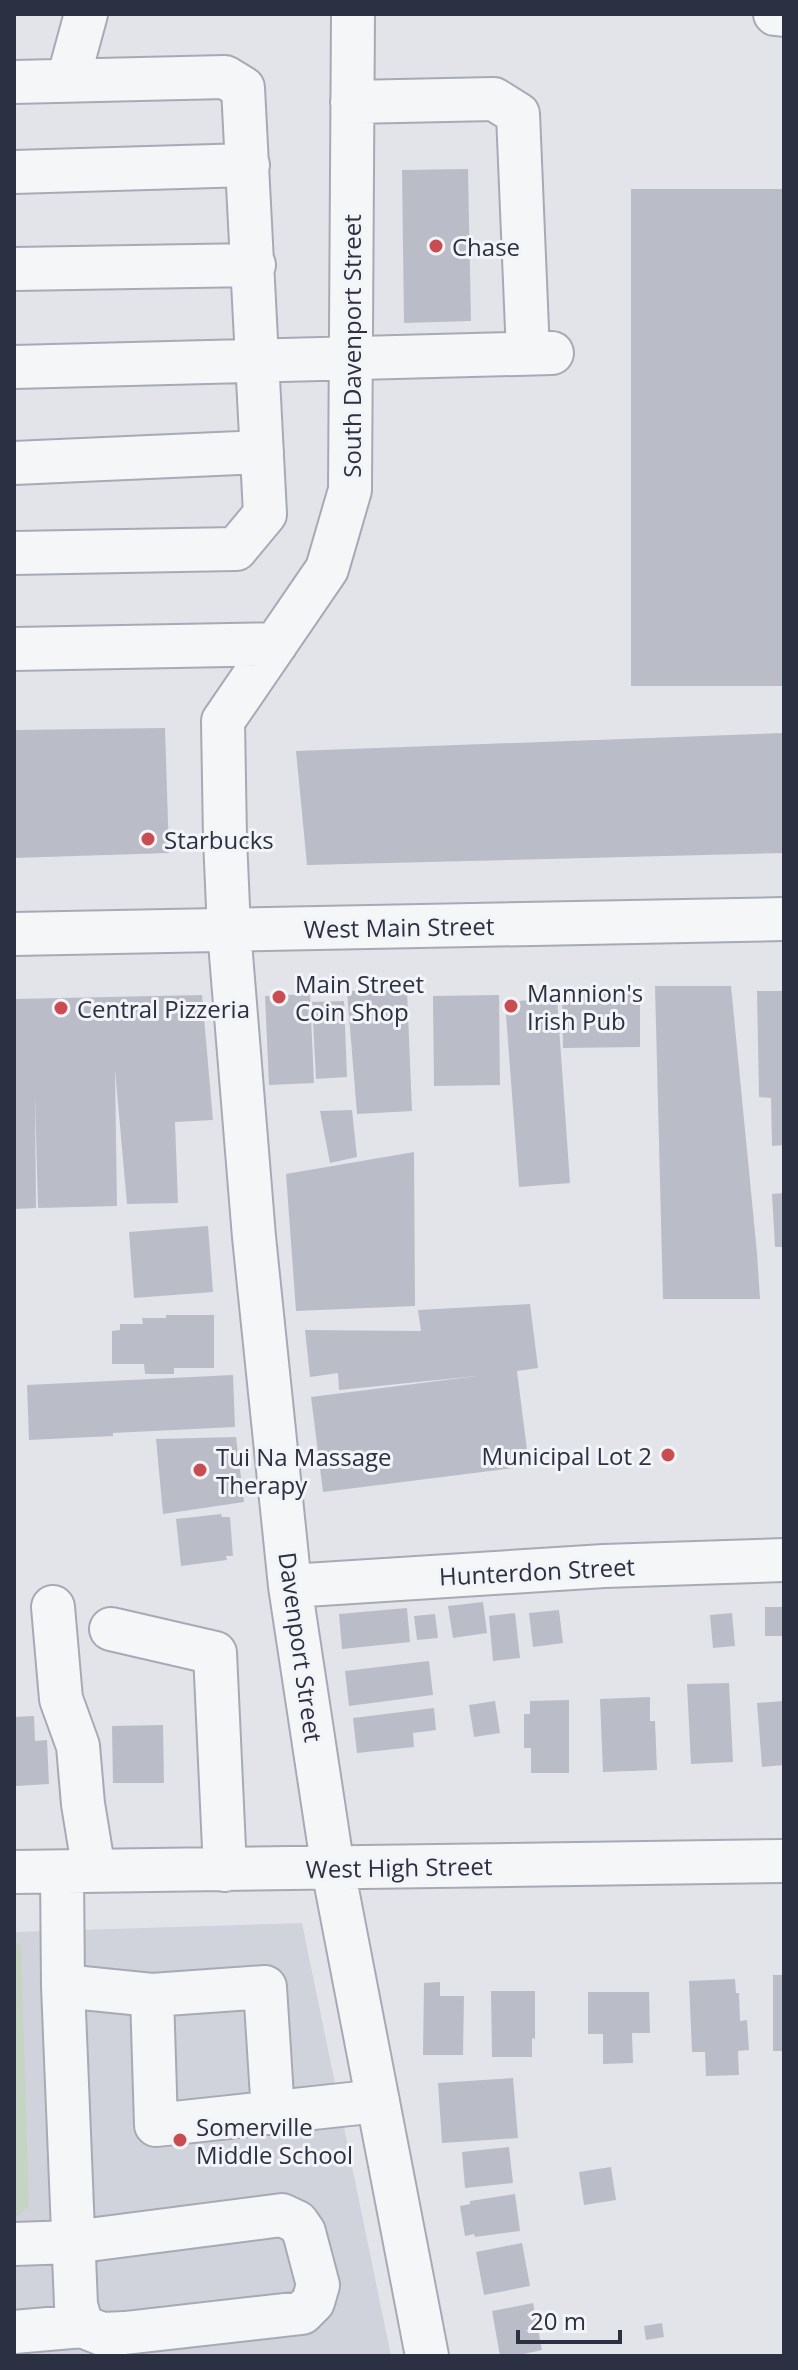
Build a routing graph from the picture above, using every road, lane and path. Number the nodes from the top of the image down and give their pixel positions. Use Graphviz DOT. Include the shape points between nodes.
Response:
graph roads {
  1 [pos="66,14"];
  2 [pos="86,14"];
  3 [pos="353,14"];
  4 [pos="775,14"];
  5 [pos="784,15"];
  6 [pos="68,80"];
  7 [pos="14,82"];
  8 [pos="352,102"];
  9 [pos="248,165"];
  10 [pos="14,172"];
  11 [pos="254,265"];
  12 [pos="14,269"];
  13 [pos="351,357"];
  14 [pos="259,360"];
  15 [pos="14,367"];
  16 [pos="262,452"];
  17 [pos="14,463"];
  18 [pos="14,553"];
  19 [pos="276,644"];
  20 [pos="14,649"];
  21 [pos="784,919"];
  22 [pos="229,930"];
  23 [pos="14,934"];
  24 [pos="784,1560"];
  25 [pos="290,1586"];
  26 [pos="53,1607"];
  27 [pos="111,1629"];
  28 [pos="784,1861"];
  29 [pos="333,1869"];
  30 [pos="225,1870"];
  31 [pos="14,1872"];
  32 [pos="78,1872"];
  33 [pos="63,1986"];
  34 [pos="152,1995"];
  35 [pos="378,2101"];
  36 [pos="273,2113"];
  37 [pos="73,2242"];
  38 [pos="14,2244"];
  39 [pos="82,2326"];
  40 [pos="14,2332"];
  41 [pos="427,2356"];
  1 -- 6 [label="street"];
  2 -- 6 [label="street"];
  3 -- 8 [label="street, South Davenport Street"];
  4 -- 5 [label="street"];
  6 -- 7 [label="street"];
  6 -- 9 [label="street" via="225,77 243,88"];
  8 -- 13 [label="street, South Davenport Street"];
  8 -- 13 [label="street" via="494,99 518,114 540,353"];
  9 -- 10 [label="street"];
  9 -- 11 [label="street"];
  11 -- 12 [label="street"];
  11 -- 14 [label="street"];
  13 -- 14 [label="street"];
  13 -- 19 [label="street, South Davenport Street" via="350,490 327,569"];
  14 -- 15 [label="street"];
  14 -- 16 [label="street"];
  16 -- 17 [label="street"];
  16 -- 18 [label="street" via="265,514 236,549"];
  19 -- 20 [label="street"];
  19 -- 22 [label="street, South Davenport Street" via="223,721"];
  21 -- 22 [label="street, West Main Street"];
  22 -- 23 [label="street, West Main Street"];
  22 -- 25 [label="street, Davenport Street"];
  24 -- 25 [label="street, Hunterdon Street"];
  25 -- 29 [label="street, Davenport Street"];
  26 -- 32 [label="street" via="61,1699 78,1746 83,1804"];
  27 -- 30 [label="street" via="215,1653"];
  28 -- 29 [label="street, West High Street"];
  29 -- 30 [label="street, West High Street"];
  29 -- 35 [label="street, Davenport Street"];
  30 -- 32 [label="street, West High Street"];
  31 -- 32 [label="street, West High Street"];
  32 -- 33 [label="street"];
  33 -- 34 [label="street"];
  33 -- 37 [label="street"];
  34 -- 36 [label="street" via="265,1987"];
  34 -- 36 [label="street" via="156,2125"];
  35 -- 36 [label="street"];
  35 -- 41 [label="street, Davenport Street"];
  37 -- 38 [label="street"];
  37 -- 39 [label="street"];
  37 -- 39 [label="street" via="282,2215 304,2232 318,2285 313,2302 302,2313 125,2333 102,2334"];
  39 -- 40 [label="street"];
}
